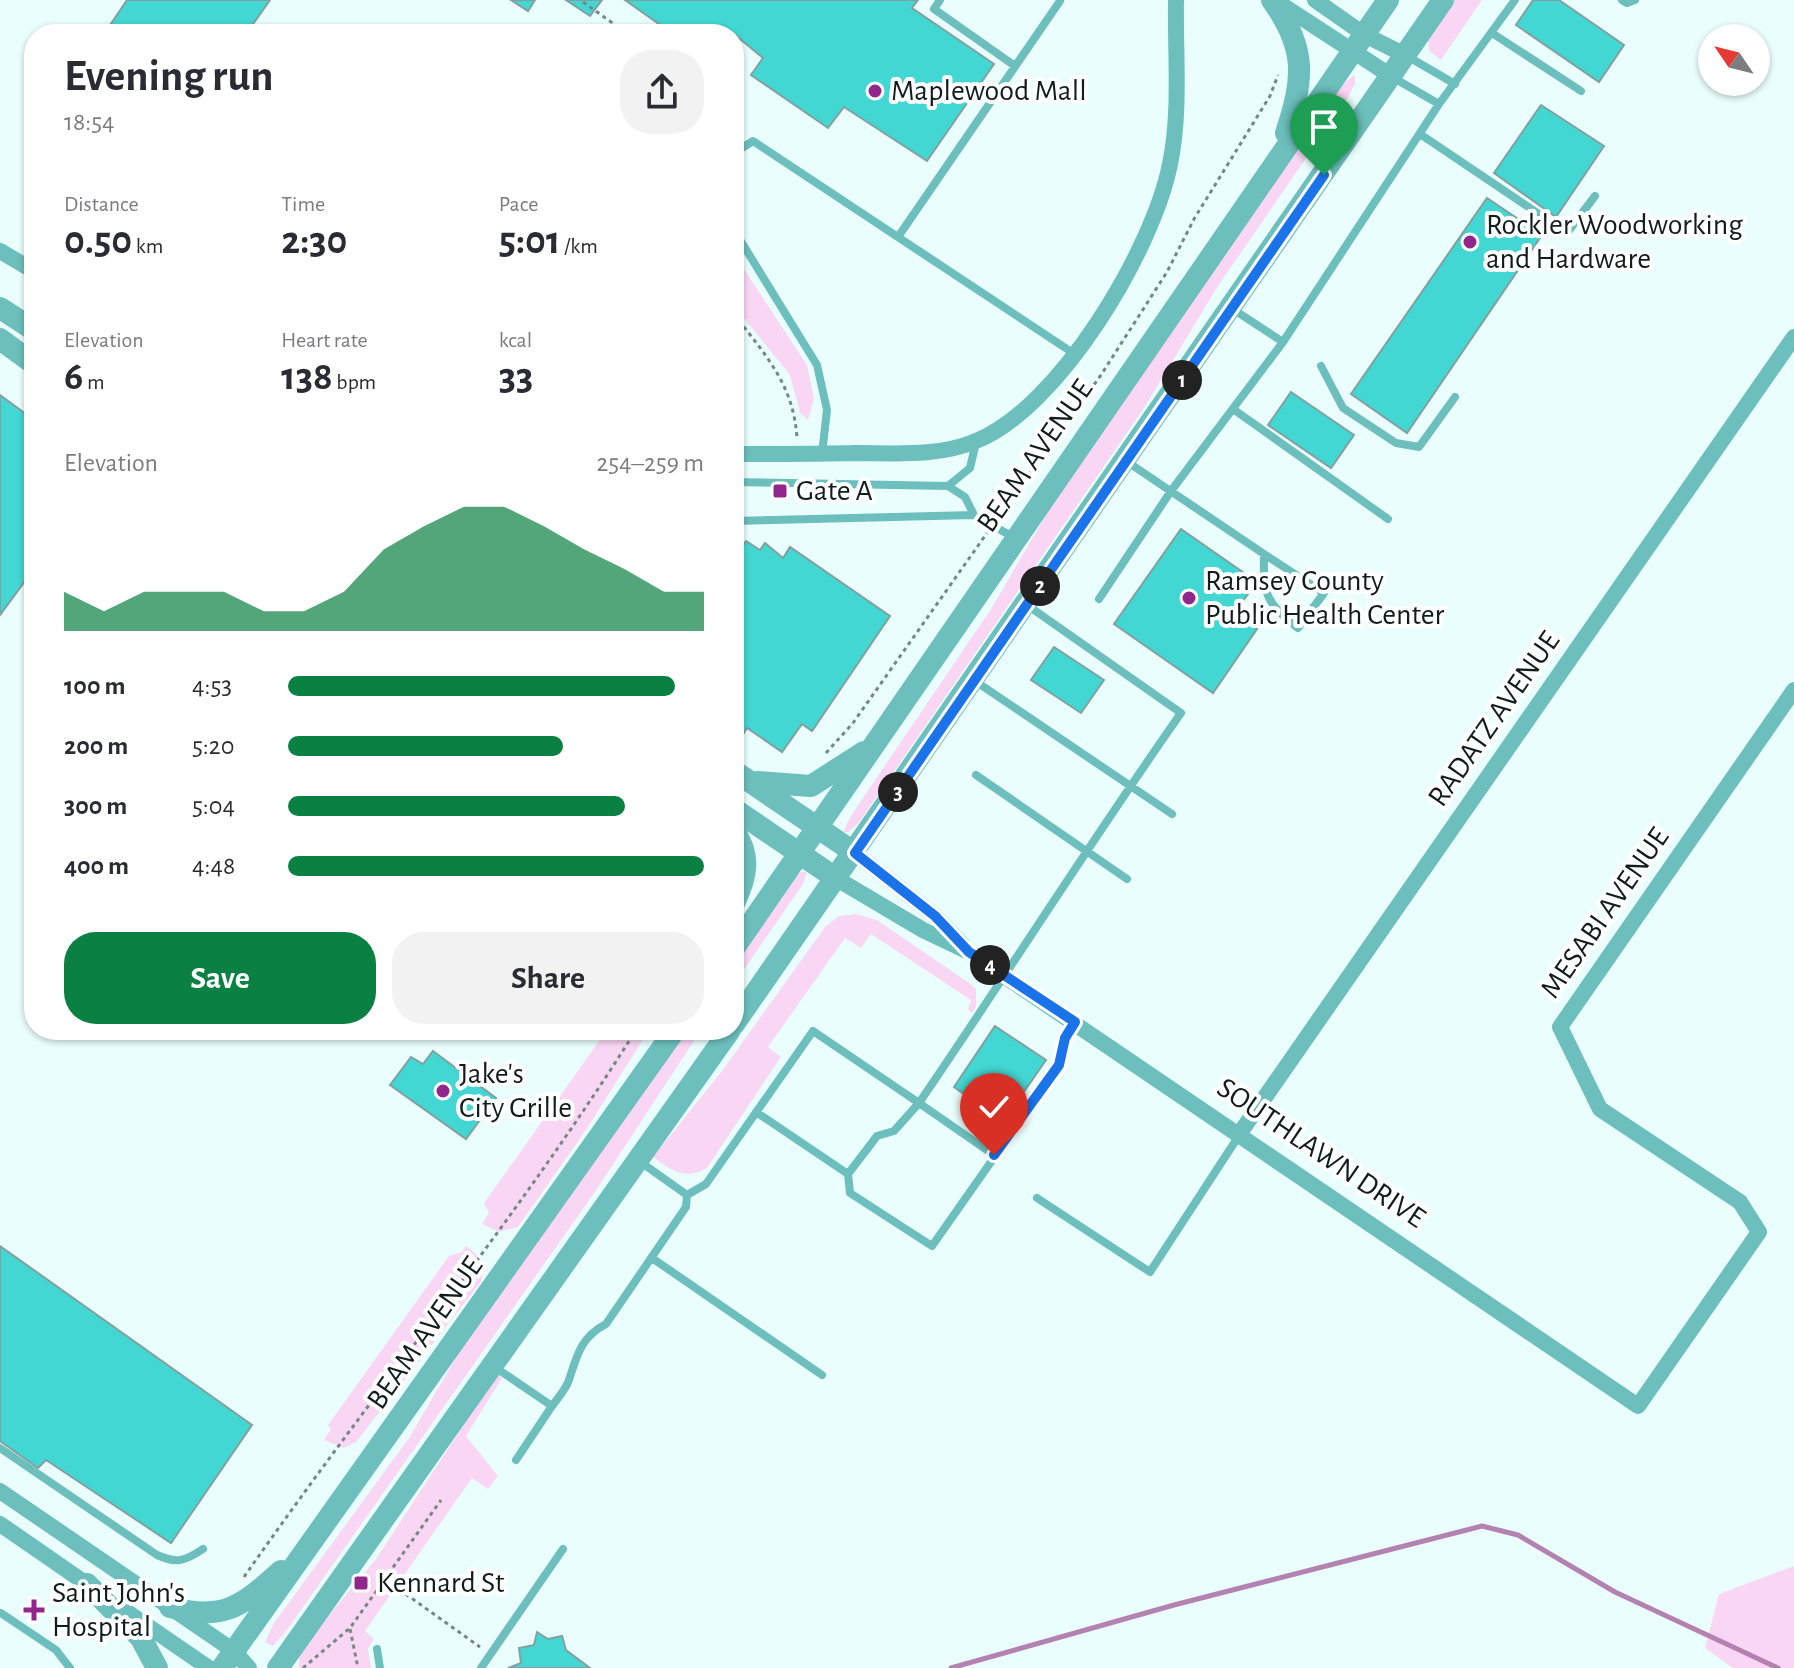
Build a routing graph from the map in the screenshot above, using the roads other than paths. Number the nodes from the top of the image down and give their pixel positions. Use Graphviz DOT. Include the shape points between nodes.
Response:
graph roads {
  1 [pos="940,0"];
  2 [pos="1176,0"];
  3 [pos="1274,0"];
  4 [pos="1315,0"];
  5 [pos="1388,0"];
  6 [pos="1443,0"];
  7 [pos="1515,0"];
  8 [pos="1622,0"];
  9 [pos="1635,0"];
  10 [pos="1060,1"];
  11 [pos="1492,33"];
  12 [pos="1358,44"];
  13 [pos="1405,55"];
  14 [pos="1015,66"];
  15 [pos="1391,76"];
  16 [pos="1455,84"];
  17 [pos="1581,91"];
  18 [pos="1439,104"];
  19 [pos="1420,134"];
  20 [pos="744,147"];
  21 [pos="1277,157"];
  22 [pos="1595,196"];
  23 [pos="898,237"];
  24 [pos="744,246"];
  25 [pos="0,251"];
  26 [pos="24,265"];
  27 [pos="0,308"];
  28 [pos="1231,308"];
  29 [pos="24,324"];
  30 [pos="1794,337"];
  31 [pos="0,339"];
  32 [pos="1283,342"];
  33 [pos="1073,353"];
  34 [pos="24,357"];
  35 [pos="1321,366"];
  36 [pos="1455,397"];
  37 [pos="1233,409"];
  38 [pos="976,441"];
  39 [pos="744,454"];
  40 [pos="822,454"];
  41 [pos="1126,461"];
  42 [pos="744,482"];
  43 [pos="948,486"];
  44 [pos="1171,491"];
  45 [pos="974,515"];
  46 [pos="1388,519"];
  47 [pos="744,521"];
  48 [pos="1016,538"];
  49 [pos="1264,554"];
  50 [pos="1099,599"];
  51 [pos="1027,605"];
  52 [pos="975,680"];
  53 [pos="1794,690"];
  54 [pos="875,745"];
  55 [pos="976,775"];
  56 [pos="744,776"];
  57 [pos="744,778"];
  58 [pos="1131,784"];
  59 [pos="1172,814"];
  60 [pos="744,816"];
  61 [pos="820,828"];
  62 [pos="744,846"];
  63 [pos="1085,850"];
  64 [pos="855,853"];
  65 [pos="802,854"];
  66 [pos="744,879"];
  67 [pos="837,879"];
  68 [pos="1127,879"];
  69 [pos="744,934"];
  70 [pos="969,952"];
  71 [pos="1006,976"];
  72 [pos="744,1010"];
  73 [pos="1075,1022"];
  74 [pos="660,1040"];
  75 [pos="668,1040"];
  76 [pos="723,1040"];
  77 [pos="639,1081"];
  78 [pos="919,1103"];
  79 [pos="756,1112"];
  80 [pos="1240,1133"];
  81 [pos="994,1155"];
  82 [pos="637,1160"];
  83 [pos="848,1174"];
  84 [pos="687,1195"];
  85 [pos="1037,1198"];
  86 [pos="652,1258"];
  87 [pos="492,1365"];
  88 [pos="822,1375"];
  89 [pos="552,1406"];
  90 [pos="1638,1406"];
  91 [pos="0,1448"];
  92 [pos="516,1460"];
  93 [pos="0,1491"];
  94 [pos="0,1524"];
  95 [pos="309,1546"];
  96 [pos="203,1549"];
  97 [pos="563,1549"];
  98 [pos="87,1584"];
  99 [pos="170,1607"];
  100 [pos="1,1613"];
  101 [pos="377,1649"];
  102 [pos="235,1662"];
  103 [pos="70,1668"];
  104 [pos="157,1668"];
  105 [pos="209,1668"];
  106 [pos="278,1668"];
  107 [pos="380,1668"];
  108 [pos="481,1668"];
  1 -- 14 [label="lane" via="934,9"];
  2 -- 33 [label="street" via="1174,134 1162,196 1141,248"];
  3 -- 12 [label="street"];
  3 -- 21 [label="street" via="1298,44 1301,83"];
  4 -- 12 [label="street"];
  5 -- 12 [label="street, BEAM AVENUE"];
  6 -- 13 [label="street"];
  7 -- 11 [label="lane"];
  8 -- 9 [label="lane"];
  10 -- 14 [label="lane"];
  11 -- 16 [label="lane"];
  11 -- 17 [label="lane"];
  12 -- 13 [label="street"];
  12 -- 15 [label="street"];
  12 -- 21 [label="street, BEAM AVENUE"];
  13 -- 15 [label="street"];
  13 -- 16 [label="lane"];
  14 -- 23 [label="lane"];
  15 -- 18 [label="lane"];
  15 -- 28 [label="street"];
  16 -- 18 [label="lane"];
  18 -- 19 [label="lane"];
  19 -- 22 [label="lane" via="1567,233"];
  19 -- 32 [label="lane"];
  20 -- 23 [label="lane" via="753,141"];
  21 -- 48 [label="street, BEAM AVENUE"];
  23 -- 33 [label="lane"];
  24 -- 40 [label="lane" via="817,365 827,410"];
  25 -- 26 [label="street"];
  27 -- 29 [label="street"];
  28 -- 32 [label="lane"];
  28 -- 41 [label="street"];
  30 -- 80 [label="street, RADATZ AVENUE"];
  31 -- 34 [label="street"];
  32 -- 37 [label="lane"];
  33 -- 38 [label="street" via="1042,395 1015,420"];
  35 -- 36 [label="lane" via="1343,408 1396,443 1419,447"];
  37 -- 44 [label="lane"];
  37 -- 46 [label="lane"];
  38 -- 40 [label="street" via="937,453"];
  38 -- 43 [label="lane" via="970,468"];
  39 -- 40 [label="street"];
  41 -- 44 [label="lane"];
  41 -- 51 [label="street"];
  42 -- 43 [label="lane"];
  43 -- 45 [label="lane" via="965,497"];
  44 -- 49 [label="lane"];
  44 -- 50 [label="lane"];
  45 -- 47 [label="lane"];
  45 -- 48 [label="lane"];
  48 -- 54 [label="street, BEAM AVENUE"];
  49 -- 49 [label="lane" via="1263,589 1298,628 1324,593"];
  51 -- 52 [label="street"];
  51 -- 58 [label="lane" via="1181,713"];
  52 -- 58 [label="lane"];
  52 -- 64 [label="street"];
  53 -- 90 [label="street, MESABI AVENUE" via="1560,1027 1600,1109 1740,1202 1759,1232"];
  54 -- 56 [label="street" via="811,786 771,785"];
  54 -- 61 [label="street, BEAM AVENUE"];
  55 -- 63 [label="lane"];
  57 -- 61 [label="street, SOUTHLAWN DRIVE"];
  58 -- 59 [label="lane"];
  58 -- 63 [label="lane"];
  60 -- 65 [label="street, SOUTHLAWN DRIVE"];
  61 -- 64 [label="street, SOUTHLAWN DRIVE"];
  61 -- 65 [label="street, BEAM AVENUE"];
  62 -- 66 [label="street"];
  63 -- 68 [label="lane"];
  63 -- 71 [label="lane"];
  64 -- 67 [label="street"];
  64 -- 70 [label="street, SOUTHLAWN DRIVE" via="935,916"];
  65 -- 67 [label="street, SOUTHLAWN DRIVE"];
  65 -- 69 [label="street, BEAM AVENUE"];
  67 -- 70 [label="street, SOUTHLAWN DRIVE"];
  67 -- 72 [label="street"];
  70 -- 71 [label="street, SOUTHLAWN DRIVE"];
  71 -- 73 [label="street, SOUTHLAWN DRIVE"];
  71 -- 78 [label="lane"];
  73 -- 80 [label="street, SOUTHLAWN DRIVE"];
  73 -- 81 [label="lane" via="1059,1065"];
  74 -- 77 [label="street"];
  75 -- 77 [label="street, BEAM AVENUE"];
  76 -- 82 [label="street"];
  77 -- 95 [label="street, BEAM AVENUE"];
  78 -- 79 [label="lane" via="813,1031"];
  78 -- 81 [label="lane"];
  78 -- 83 [label="lane" via="894,1131 877,1136"];
  79 -- 83 [label="lane"];
  79 -- 84 [label="lane" via="706,1184"];
  80 -- 85 [label="lane" via="1150,1272"];
  80 -- 90 [label="street, SOUTHLAWN DRIVE"];
  81 -- 83 [label="lane" via="932,1246 850,1193"];
  82 -- 84 [label="lane"];
  82 -- 87 [label="street"];
  84 -- 86 [label="lane" via="686,1207"];
  86 -- 88 [label="lane"];
  86 -- 89 [label="lane" via="606,1324 573,1359 569,1382"];
  87 -- 89 [label="lane"];
  87 -- 106 [label="street"];
  89 -- 92 [label="lane"];
  91 -- 96 [label="lane" via="157,1555 172,1562"];
  93 -- 99 [label="street"];
  94 -- 98 [label="street"];
  95 -- 99 [label="street" via="230,1611 199,1615"];
  95 -- 102 [label="street, BEAM AVENUE"];
  97 -- 108 [label="lane"];
  98 -- 104 [label="street" via="141,1638"];
  98 -- 105 [label="street"];
  99 -- 102 [label="street"];
  100 -- 103 [label="lane" via="56,1650"];
  101 -- 107 [label="lane"];
}
